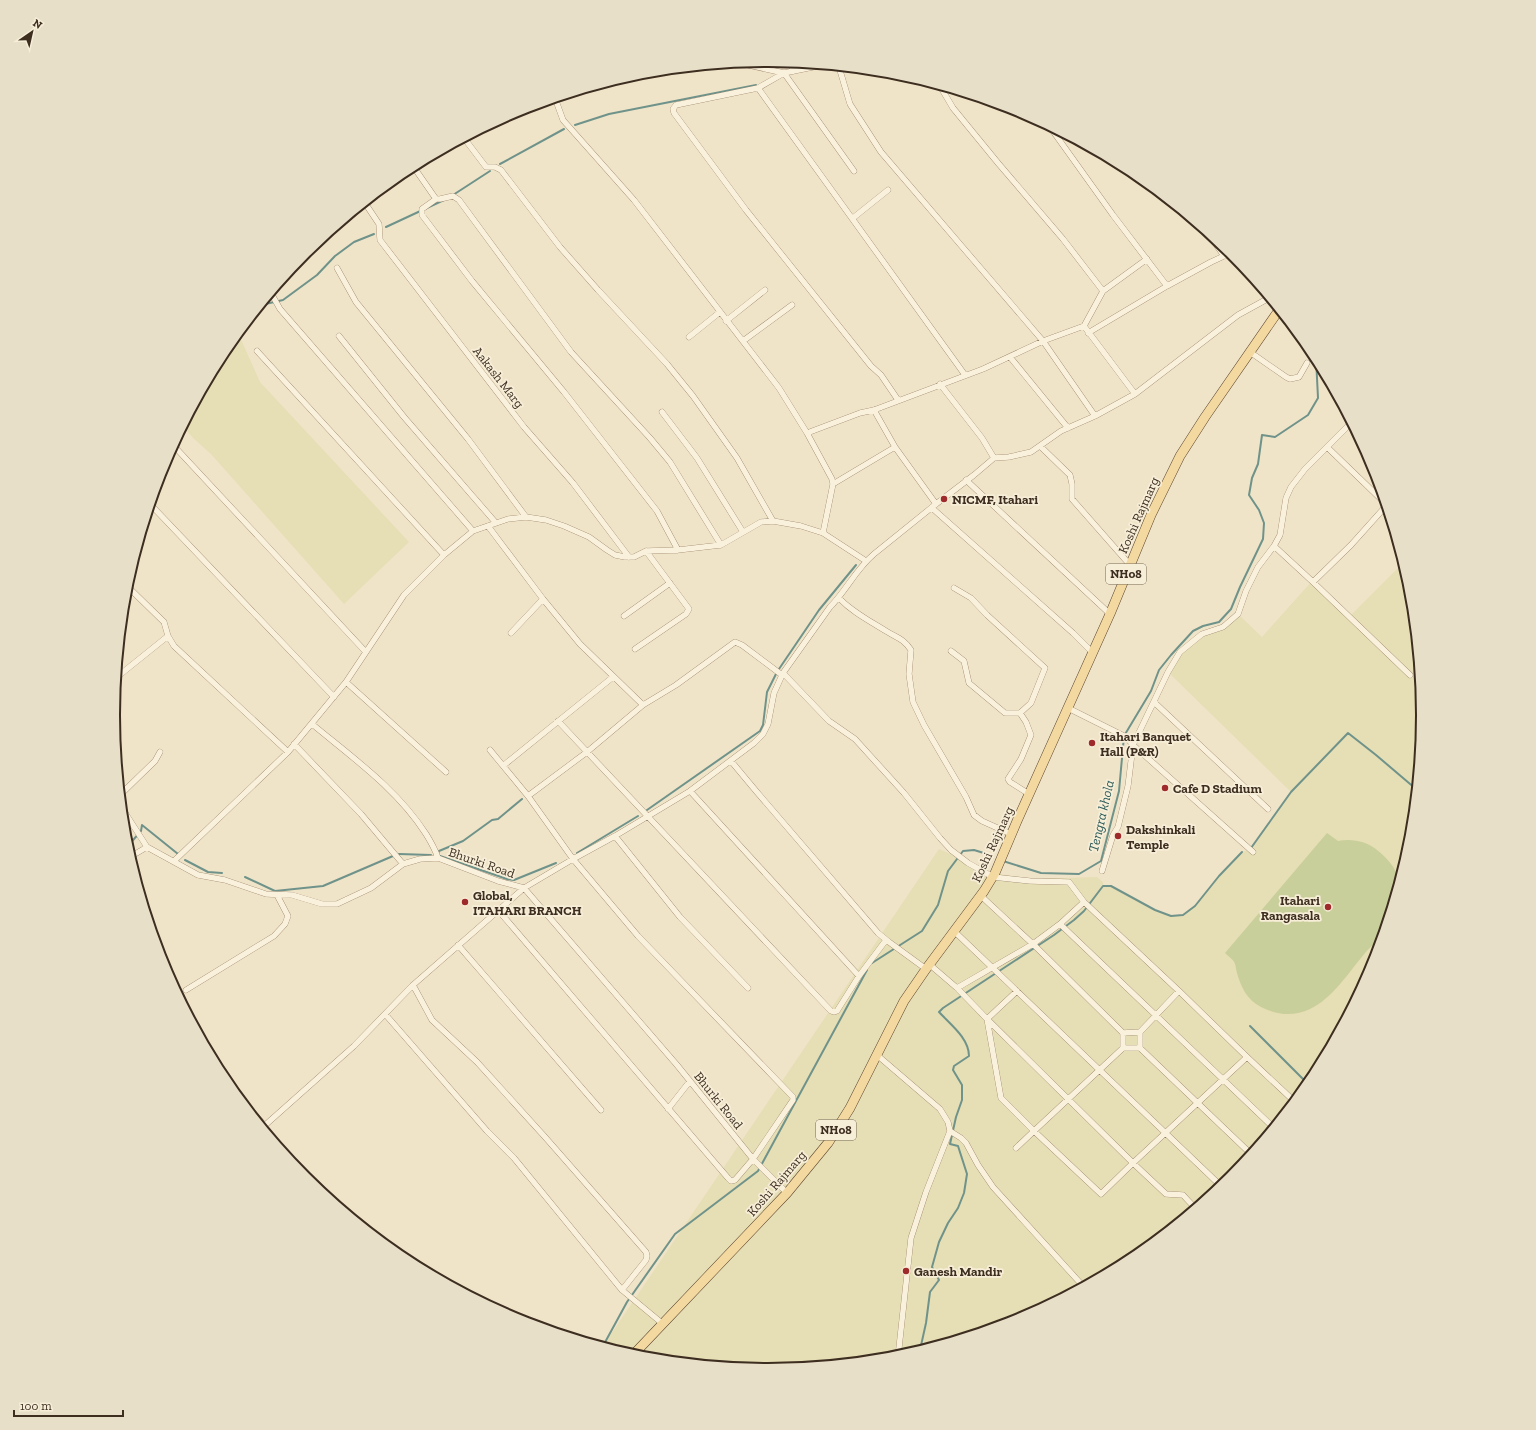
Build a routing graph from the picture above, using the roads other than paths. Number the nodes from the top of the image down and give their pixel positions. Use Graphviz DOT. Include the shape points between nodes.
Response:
graph roads {
  1 [pos="758,67"];
  2 [pos="806,68"];
  3 [pos="794,70"];
  4 [pos="840,72"];
  5 [pos="784,73"];
  6 [pos="758,88"];
  7 [pos="943,91"];
  8 [pos="557,102"];
  9 [pos="1056,135"];
  10 [pos="467,142"];
  11 [pos="416,171"];
  12 [pos="854,171"];
  13 [pos="888,190"];
  14 [pos="436,199"];
  15 [pos="367,207"];
  16 [pos="853,218"];
  17 [pos="1222,254"];
  18 [pos="1224,256"];
  19 [pos="1147,259"];
  20 [pos="337,268"];
  21 [pos="1167,286"];
  22 [pos="765,290"];
  23 [pos="1104,291"];
  24 [pos="273,297"];
  25 [pos="1265,300"];
  26 [pos="792,306"];
  27 [pos="720,312"];
  28 [pos="1276,314"];
  29 [pos="726,321"];
  30 [pos="1084,326"];
  31 [pos="1088,333"];
  32 [pos="339,336"];
  33 [pos="689,337"];
  34 [pos="742,341"];
  35 [pos="1043,341"];
  36 [pos="257,351"];
  37 [pos="1250,352"];
  38 [pos="1010,357"];
  39 [pos="1307,363"];
  40 [pos="965,375"];
  41 [pos="940,384"];
  42 [pos="1135,394"];
  43 [pos="898,400"];
  44 [pos="874,410"];
  45 [pos="662,412"];
  46 [pos="1094,416"];
  47 [pos="1348,426"];
  48 [pos="1068,428"];
  49 [pos="807,433"];
  50 [pos="1040,446"];
  51 [pos="895,447"];
  52 [pos="1327,447"];
  53 [pos="177,449"];
  54 [pos="994,458"];
  55 [pos="966,480"];
  56 [pos="833,484"];
  57 [pos="1378,496"];
  58 [pos="934,506"];
  59 [pos="154,508"];
  60 [pos="1383,510"];
  61 [pos="526,517"];
  62 [pos="773,521"];
  63 [pos="496,523"];
  64 [pos="488,526"];
  65 [pos="473,531"];
  66 [pos="743,532"];
  67 [pos="823,533"];
  68 [pos="721,545"];
  69 [pos="1274,546"];
  70 [pos="678,550"];
  71 [pos="646,551"];
  72 [pos="444,555"];
  73 [pos="629,557"];
  74 [pos="866,561"];
  75 [pos="1130,565"];
  76 [pos="1313,582"];
  77 [pos="670,583"];
  78 [pos="954,588"];
  79 [pos="132,591"];
  80 [pos="839,598"];
  81 [pos="543,599"];
  82 [pos="1110,614"];
  83 [pos="624,616"];
  84 [pos="510,633"];
  85 [pos="168,636"];
  86 [pos="635,649"];
  87 [pos="366,651"];
  88 [pos="951,651"];
  89 [pos="1093,653"];
  90 [pos="121,674"];
  91 [pos="782,674"];
  92 [pos="1410,675"];
  93 [pos="613,677"];
  94 [pos="346,682"];
  95 [pos="334,697"];
  96 [pos="1155,703"];
  97 [pos="643,705"];
  98 [pos="1068,708"];
  99 [pos="1020,713"];
  100 [pos="558,721"];
  101 [pos="312,724"];
  102 [pos="294,744"];
  103 [pos="1133,745"];
  104 [pos="490,750"];
  105 [pos="160,752"];
  106 [pos="288,752"];
  107 [pos="587,752"];
  108 [pos="731,761"];
  109 [pos="504,765"];
  110 [pos="446,772"];
  111 [pos="125,790"];
  112 [pos="690,791"];
  113 [pos="1029,794"];
  114 [pos="528,796"];
  115 [pos="1268,810"];
  116 [pos="648,816"];
  117 [pos="129,819"];
  118 [pos="1011,834"];
  119 [pos="615,836"];
  120 [pos="147,847"];
  121 [pos="1253,852"];
  122 [pos="135,854"];
  123 [pos="438,858"];
  124 [pos="573,858"];
  125 [pos="174,861"];
  126 [pos="403,864"];
  127 [pos="1102,871"];
  128 [pos="994,875"];
  129 [pos="524,888"];
  130 [pos="277,895"];
  131 [pos="980,895"];
  132 [pos="1086,903"];
  133 [pos="498,910"];
  134 [pos="1062,926"];
  135 [pos="954,931"];
  136 [pos="888,941"];
  137 [pos="458,945"];
  138 [pos="1035,946"];
  139 [pos="928,967"];
  140 [pos="994,968"];
  141 [pos="859,976"];
  142 [pos="413,985"];
  143 [pos="748,988"];
  144 [pos="186,990"];
  145 [pos="959,990"];
  146 [pos="1017,991"];
  147 [pos="1179,991"];
  148 [pos="385,1014"];
  149 [pos="1156,1016"];
  150 [pos="987,1019"];
  151 [pos="1140,1032"];
  152 [pos="1123,1033"];
  153 [pos="1123,1048"];
  154 [pos="1140,1048"];
  155 [pos="877,1055"];
  156 [pos="1248,1057"];
  157 [pos="1099,1070"];
  158 [pos="1223,1079"];
  159 [pos="690,1081"];
  160 [pos="1290,1098"];
  161 [pos="1068,1099"];
  162 [pos="1197,1103"];
  163 [pos="668,1109"];
  164 [pos="601,1110"];
  165 [pos="266,1124"];
  166 [pos="1270,1124"];
  167 [pos="1034,1131"];
  168 [pos="953,1133"];
  169 [pos="1166,1133"];
  170 [pos="1016,1148"];
  171 [pos="1247,1150"];
  172 [pos="755,1161"];
  173 [pos="1134,1163"];
  174 [pos="1217,1182"];
  175 [pos="787,1193"];
  176 [pos="1192,1205"];
  177 [pos="1080,1283"];
  178 [pos="624,1292"];
  179 [pos="664,1324"];
  180 [pos="638,1350"];
  181 [pos="900,1350"];
  1 -- 5 [label="street"];
  2 -- 3 [label="street"];
  3 -- 5 [label="street"];
  4 -- 35 [label="street" via="850,104 881,152"];
  5 -- 6 [label="street"];
  5 -- 12 [label="street"];
  6 -- 16 [label="street"];
  6 -- 43 [label="street" via="676,105 673,111 746,210 871,366 881,375"];
  7 -- 23 [label="street" via="953,108"];
  8 -- 27 [label="street" via="563,120 634,200"];
  9 -- 19 [label="street"];
  10 -- 62 [label="street" via="486,167 501,170 560,247 693,396 737,458"];
  11 -- 14 [label="street"];
  13 -- 16 [label="street"];
  14 -- 68 [label="street" via="451,197 459,200 572,352 670,462"];
  14 -- 70 [label="street" via="422,212 472,281 564,392 657,511"];
  15 -- 73 [label="street, Aakash Marg" via="379,224 380,240 524,427 573,484"];
  16 -- 40 [label="street"];
  17 -- 18 [label="street"];
  18 -- 21 [label="street"];
  19 -- 21 [label="street"];
  19 -- 23 [label="street"];
  20 -- 61 [label="street" via="356,302 468,438"];
  21 -- 31 [label="street"];
  22 -- 29 [label="street"];
  23 -- 30 [label="street"];
  24 -- 65 [label="street" via="280,309"];
  25 -- 42 [label="street" via="1238,315"];
  26 -- 34 [label="street"];
  27 -- 29 [label="street"];
  27 -- 33 [label="street"];
  28 -- 37 [label="main road, Koshi Rajmarg / NH08"];
  29 -- 34 [label="street"];
  30 -- 31 [label="street"];
  30 -- 35 [label="street"];
  31 -- 42 [label="street"];
  32 -- 63 [label="street" via="404,417"];
  34 -- 49 [label="street" via="779,388"];
  35 -- 38 [label="street"];
  35 -- 46 [label="street"];
  36 -- 72 [label="street"];
  37 -- 39 [label="street" via="1290,379 1299,377"];
  37 -- 75 [label="main road, Koshi Rajmarg / NH08" via="1180,456"];
  38 -- 40 [label="street"];
  38 -- 48 [label="street"];
  40 -- 41 [label="street"];
  41 -- 43 [label="street"];
  41 -- 54 [label="street" via="982,438"];
  42 -- 46 [label="street"];
  43 -- 44 [label="street"];
  44 -- 49 [label="street"];
  44 -- 51 [label="street"];
  45 -- 66 [label="street" via="697,458"];
  46 -- 48 [label="street"];
  47 -- 52 [label="street"];
  48 -- 50 [label="street"];
  49 -- 56 [label="street"];
  50 -- 54 [label="street" via="1031,452"];
  50 -- 75 [label="street" via="1070,475 1072,499"];
  51 -- 56 [label="street"];
  51 -- 58 [label="street"];
  52 -- 57 [label="street"];
  52 -- 69 [label="street" via="1291,487 1286,498 1280,535"];
  53 -- 87 [label="street"];
  54 -- 55 [label="street"];
  55 -- 58 [label="street"];
  55 -- 82 [label="street"];
  56 -- 67 [label="street"];
  58 -- 74 [label="street"];
  58 -- 89 [label="street"];
  59 -- 95 [label="street"];
  60 -- 76 [label="street"];
  61 -- 63 [label="street"];
  61 -- 73 [label="street" via="564,526 589,537 615,555"];
  62 -- 66 [label="street" via="761,522"];
  62 -- 67 [label="street"];
  63 -- 64 [label="street"];
  64 -- 65 [label="street"];
  64 -- 81 [label="street"];
  65 -- 72 [label="street"];
  66 -- 68 [label="street"];
  67 -- 74 [label="street"];
  68 -- 70 [label="street"];
  69 -- 76 [label="street"];
  69 -- 96 [label="street" via="1258,567 1238,614 1223,628 1202,634 1180,652"];
  70 -- 71 [label="street"];
  71 -- 73 [label="street"];
  71 -- 77 [label="street"];
  72 -- 87 [label="street" via="404,595"];
  74 -- 80 [label="street"];
  75 -- 82 [label="main road, Koshi Rajmarg / NH08"];
  76 -- 92 [label="street"];
  77 -- 83 [label="street"];
  77 -- 86 [label="street" via="689,607 689,611"];
  78 -- 99 [label="street" via="970,598 1045,668 1031,703"];
  79 -- 85 [label="street" via="164,622"];
  80 -- 91 [label="street"];
  80 -- 118 [label="street" via="846,606 905,641 911,650 908,674 913,702 924,725 974,815"];
  81 -- 84 [label="street"];
  81 -- 93 [label="street" via="580,644"];
  82 -- 89 [label="main road, Koshi Rajmarg / NH08"];
  85 -- 90 [label="street"];
  85 -- 106 [label="street" via="174,646"];
  87 -- 94 [label="street"];
  88 -- 99 [label="street" via="964,661 969,683 1004,713"];
  89 -- 98 [label="main road, Koshi Rajmarg / NH08"];
  91 -- 97 [label="street" via="734,642 676,685"];
  91 -- 108 [label="street" via="763,734"];
  91 -- 128 [label="street" via="829,721 855,739 951,850 968,863"];
  93 -- 97 [label="street"];
  93 -- 100 [label="street"];
  94 -- 95 [label="street"];
  94 -- 110 [label="street"];
  95 -- 101 [label="street"];
  96 -- 103 [label="street"];
  96 -- 115 [label="street"];
  97 -- 107 [label="street"];
  98 -- 103 [label="street" via="1119,733"];
  98 -- 113 [label="main road, Koshi Rajmarg / NH08"];
  99 -- 113 [label="street" via="1031,735 1008,781"];
  100 -- 107 [label="street"];
  100 -- 109 [label="street"];
  101 -- 102 [label="street"];
  101 -- 123 [label="street" via="367,769 402,802 415,817 436,850"];
  102 -- 106 [label="street"];
  102 -- 126 [label="street" via="361,814"];
  103 -- 121 [label="street"];
  103 -- 127 [label="street" via="1128,786 1118,827"];
  104 -- 109 [label="street"];
  105 -- 111 [label="street" via="155,761"];
  106 -- 125 [label="street"];
  107 -- 114 [label="street"];
  107 -- 116 [label="street"];
  108 -- 112 [label="street"];
  108 -- 136 [label="street" via="878,933"];
  109 -- 114 [label="street"];
  112 -- 116 [label="street"];
  112 -- 141 [label="street"];
  113 -- 118 [label="main road, Koshi Rajmarg / NH08"];
  114 -- 124 [label="street"];
  116 -- 119 [label="street"];
  116 -- 141 [label="street" via="831,1011 837,1011"];
  117 -- 120 [label="street, Bhurki Road"];
  118 -- 128 [label="main road, Koshi Rajmarg / NH08"];
  119 -- 124 [label="street"];
  119 -- 143 [label="street" via="680,917"];
  120 -- 122 [label="street"];
  120 -- 125 [label="street, Bhurki Road"];
  123 -- 126 [label="street, Bhurki Road" via="420,859"];
  123 -- 129 [label="street, Bhurki Road"];
  124 -- 129 [label="street"];
  124 -- 172 [label="street" via="638,936 793,1097"];
  125 -- 130 [label="street, Bhurki Road" via="198,875"];
  126 -- 130 [label="street, Bhurki Road" via="371,888 337,904 322,904 292,895"];
  128 -- 131 [label="main road, Koshi Rajmarg / NH08"];
  128 -- 132 [label="street" via="1030,881 1069,882"];
  129 -- 133 [label="street"];
  129 -- 159 [label="street, Bhurki Road"];
  130 -- 144 [label="street" via="288,916 285,924 274,936"];
  131 -- 135 [label="main road, Koshi Rajmarg / NH08"];
  131 -- 138 [label="street"];
  132 -- 134 [label="street"];
  132 -- 147 [label="street"];
  133 -- 137 [label="street"];
  133 -- 163 [label="street"];
  134 -- 138 [label="street"];
  134 -- 149 [label="street"];
  135 -- 139 [label="main road, Koshi Rajmarg / NH08"];
  135 -- 140 [label="street"];
  136 -- 139 [label="street"];
  136 -- 141 [label="street"];
  137 -- 142 [label="street"];
  137 -- 164 [label="street"];
  138 -- 140 [label="street"];
  138 -- 152 [label="street"];
  139 -- 145 [label="street"];
  139 -- 155 [label="main road, Koshi Rajmarg / NH08" via="904,1001"];
  140 -- 145 [label="street"];
  140 -- 146 [label="street"];
  142 -- 148 [label="street"];
  142 -- 178 [label="street" via="432,1020 482,1068 646,1252 646,1260"];
  145 -- 150 [label="street"];
  146 -- 150 [label="street"];
  146 -- 157 [label="street"];
  147 -- 149 [label="street"];
  147 -- 156 [label="street"];
  148 -- 165 [label="street" via="354,1046"];
  148 -- 178 [label="street" via="514,1158"];
  149 -- 151 [label="street"];
  149 -- 158 [label="street"];
  150 -- 161 [label="street"];
  150 -- 167 [label="street" via="1001,1098"];
  151 -- 152 [label="street"];
  151 -- 154 [label="street"];
  152 -- 153 [label="street"];
  153 -- 154 [label="street"];
  153 -- 157 [label="street"];
  154 -- 162 [label="street"];
  155 -- 168 [label="street" via="940,1109"];
  155 -- 175 [label="main road, Koshi Rajmarg / NH08" via="850,1108 828,1143"];
  156 -- 158 [label="street"];
  156 -- 160 [label="street"];
  157 -- 161 [label="street"];
  157 -- 169 [label="street"];
  158 -- 162 [label="street"];
  158 -- 166 [label="street"];
  159 -- 163 [label="street"];
  159 -- 172 [label="street, Bhurki Road"];
  161 -- 167 [label="street"];
  161 -- 173 [label="street"];
  162 -- 169 [label="street"];
  162 -- 171 [label="street"];
  163 -- 172 [label="street" via="731,1181"];
  167 -- 170 [label="street"];
  167 -- 173 [label="street" via="1101,1194"];
  168 -- 177 [label="street" via="966,1143 993,1186"];
  168 -- 181 [label="street" via="926,1192 911,1238"];
  169 -- 173 [label="street"];
  169 -- 174 [label="street"];
  172 -- 175 [label="street, Bhurki Road"];
  173 -- 176 [label="street" via="1166,1194 1183,1196"];
  175 -- 179 [label="main road, Koshi Rajmarg / NH08"];
  178 -- 179 [label="street"];
  179 -- 180 [label="main road, Koshi Rajmarg / NH08"];
}
